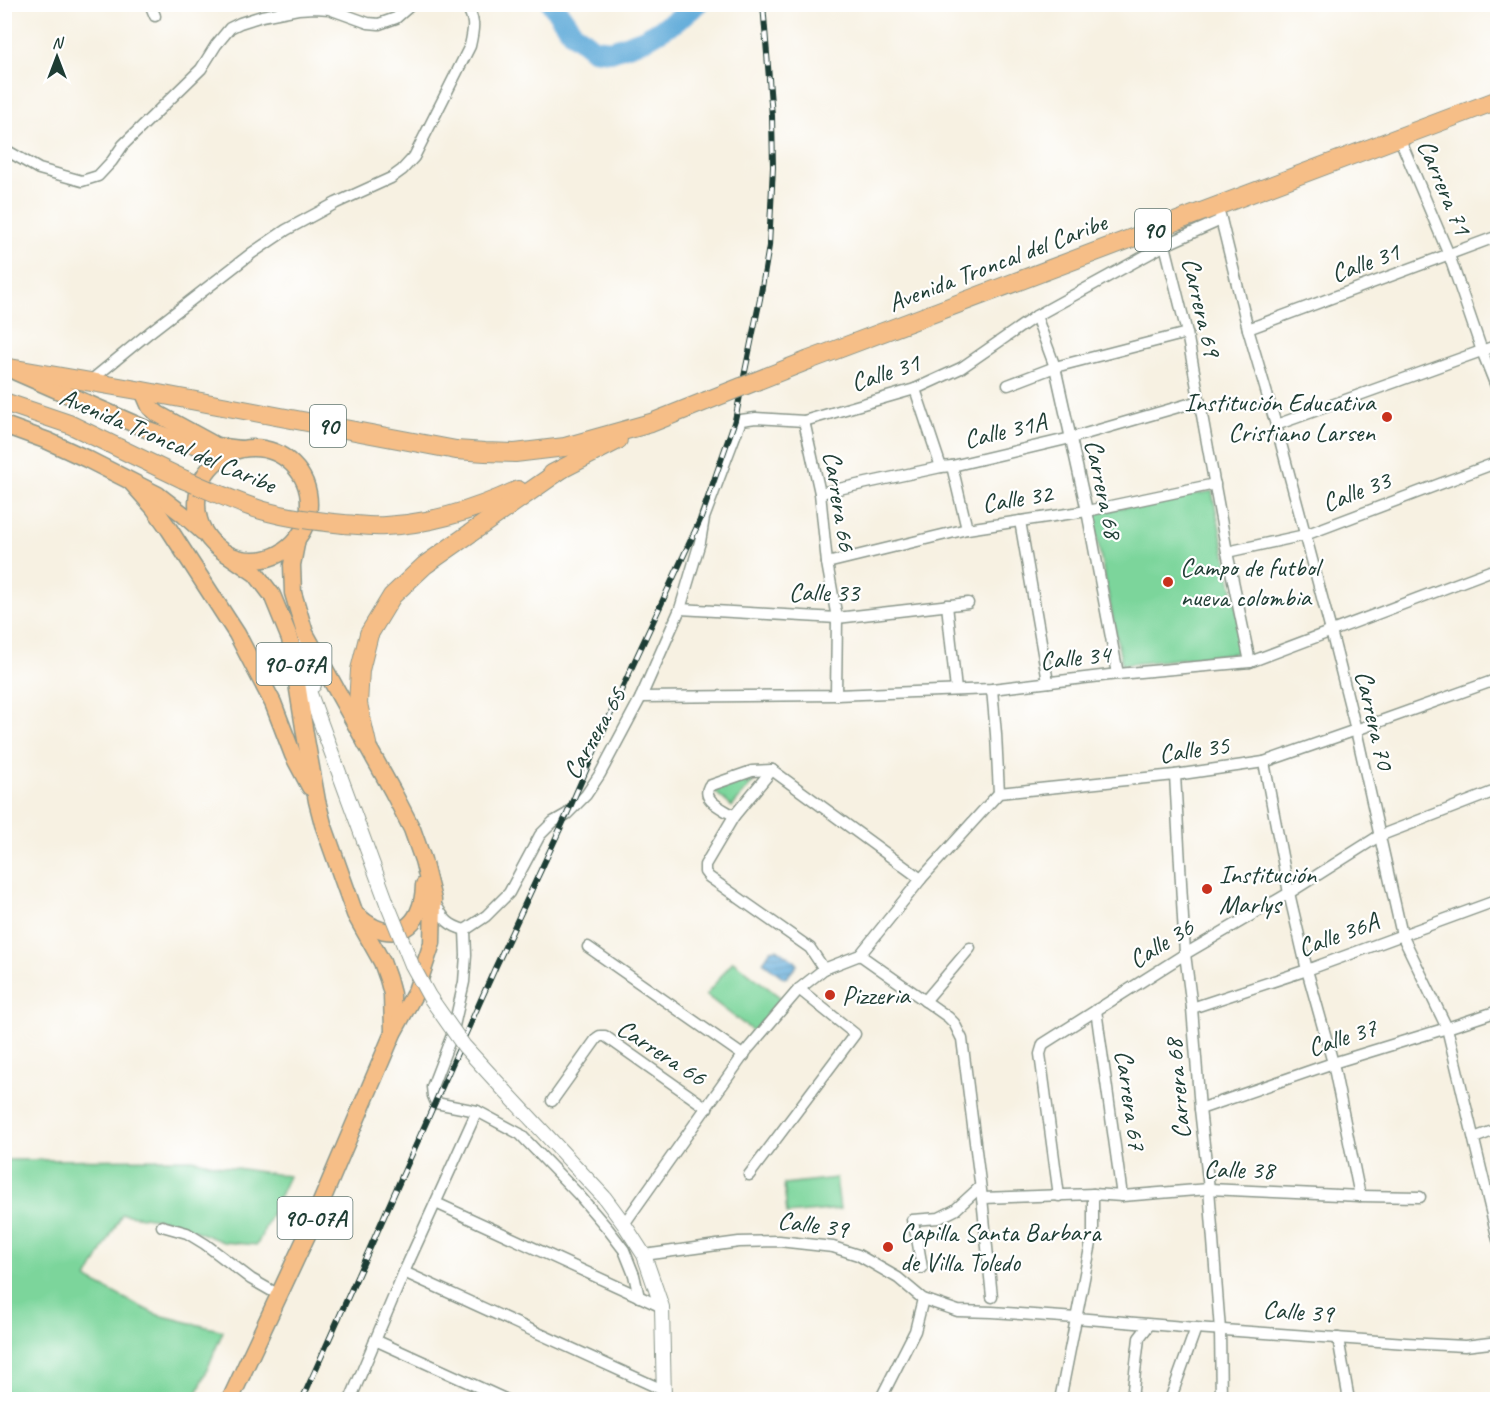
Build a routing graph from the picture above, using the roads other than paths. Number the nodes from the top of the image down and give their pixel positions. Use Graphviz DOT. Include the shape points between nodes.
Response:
graph roads {
  1 [pos="150,4"];
  2 [pos="412,4"];
  3 [pos="465,4"];
  4 [pos="155,16"];
  5 [pos="1497,100"];
  6 [pos="1399,137"];
  7 [pos="4,149"];
  8 [pos="1219,213"];
  9 [pos="1497,236"];
  10 [pos="1165,245"];
  11 [pos="1449,255"];
  12 [pos="1036,316"];
  13 [pos="1248,329"];
  14 [pos="1187,333"];
  15 [pos="1497,345"];
  16 [pos="1482,351"];
  17 [pos="5,367"];
  18 [pos="1055,367"];
  19 [pos="89,382"];
  20 [pos="1008,385"];
  21 [pos="915,389"];
  22 [pos="143,391"];
  23 [pos="1497,391"];
  24 [pos="1199,401"];
  25 [pos="4,402"];
  26 [pos="741,420"];
  27 [pos="804,421"];
  28 [pos="651,423"];
  29 [pos="4,425"];
  30 [pos="1276,425"];
  31 [pos="1071,438"];
  32 [pos="217,446"];
  33 [pos="240,449"];
  34 [pos="1497,462"];
  35 [pos="947,466"];
  36 [pos="562,469"];
  37 [pos="130,482"];
  38 [pos="1215,484"];
  39 [pos="820,493"];
  40 [pos="1087,511"];
  41 [pos="1020,521"];
  42 [pos="967,529"];
  43 [pos="1305,535"];
  44 [pos="207,537"];
  45 [pos="297,538"];
  46 [pos="224,552"];
  47 [pos="1227,552"];
  48 [pos="827,562"];
  49 [pos="1497,568"];
  50 [pos="968,603"];
  51 [pos="947,605"];
  52 [pos="680,609"];
  53 [pos="837,618"];
  54 [pos="1331,631"];
  55 [pos="297,636"];
  56 [pos="1250,662"];
  57 [pos="1118,674"];
  58 [pos="1497,679"];
  59 [pos="1048,682"];
  60 [pos="992,689"];
  61 [pos="956,690"];
  62 [pos="836,695"];
  63 [pos="641,697"];
  64 [pos="1356,730"];
  65 [pos="367,744"];
  66 [pos="1264,762"];
  67 [pos="772,770"];
  68 [pos="1175,775"];
  69 [pos="1497,790"];
  70 [pos="999,793"];
  71 [pos="317,801"];
  72 [pos="734,816"];
  73 [pos="1379,836"];
  74 [pos="423,860"];
  75 [pos="921,879"];
  76 [pos="1289,893"];
  77 [pos="433,900"];
  78 [pos="1497,900"];
  79 [pos="355,914"];
  80 [pos="465,930"];
  81 [pos="1402,935"];
  82 [pos="588,947"];
  83 [pos="970,948"];
  84 [pos="1185,954"];
  85 [pos="860,955"];
  86 [pos="825,969"];
  87 [pos="1306,970"];
  88 [pos="799,989"];
  89 [pos="925,1001"];
  90 [pos="1192,1008"];
  91 [pos="1096,1011"];
  92 [pos="1497,1011"];
  93 [pos="1447,1028"];
  94 [pos="393,1033"];
  95 [pos="744,1056"];
  96 [pos="1332,1063"];
  97 [pos="552,1101"];
  98 [pos="707,1108"];
  99 [pos="1200,1109"];
  100 [pos="477,1111"];
  101 [pos="1497,1129"];
  102 [pos="1474,1138"];
  103 [pos="749,1175"];
  104 [pos="1209,1189"];
  105 [pos="981,1192"];
  106 [pos="1093,1194"];
  107 [pos="1059,1196"];
  108 [pos="1122,1196"];
  109 [pos="1359,1196"];
  110 [pos="1420,1197"];
  111 [pos="436,1203"];
  112 [pos="624,1224"];
  113 [pos="162,1226"];
  114 [pos="1497,1240"];
  115 [pos="644,1255"];
  116 [pos="922,1268"];
  117 [pos="404,1272"];
  118 [pos="279,1295"];
  119 [pos="639,1297"];
  120 [pos="992,1297"];
  121 [pos="923,1299"];
  122 [pos="662,1307"];
  123 [pos="1076,1318"];
  124 [pos="1149,1325"];
  125 [pos="1196,1328"];
  126 [pos="1220,1330"];
  127 [pos="1338,1338"];
  128 [pos="375,1340"];
  129 [pos="1497,1342"];
  130 [pos="664,1395"];
  131 [pos="1132,1398"];
  132 [pos="880,1399"];
  133 [pos="230,1400"];
  134 [pos="350,1400"];
  135 [pos="507,1400"];
  136 [pos="1060,1400"];
  137 [pos="1170,1400"];
  138 [pos="1221,1400"];
  139 [pos="1349,1400"];
  1 -- 4 [label="street"];
  2 -- 7 [label="street" via="396,18 380,24 315,8 262,16 230,28 201,69 123,145 98,176 82,181 39,169"];
  3 -- 19 [label="street" via="474,29 470,46 414,156 402,170 336,202 252,253"];
  5 -- 6 [label="highway, Avenida Troncal del Caribe / 90"];
  6 -- 8 [label="highway, Avenida Troncal del Caribe / 90"];
  6 -- 11 [label="street, Carrera 71"];
  8 -- 10 [label="street, Calle 31"];
  8 -- 13 [label="street, Carrera 70"];
  8 -- 28 [label="highway, Avenida Troncal del Caribe / 90, bridge" via="809,360"];
  9 -- 11 [label="street, Calle 31"];
  10 -- 12 [label="street, Calle 31"];
  10 -- 14 [label="street, Carrera 69"];
  11 -- 13 [label="street, Calle 31"];
  11 -- 16 [label="street, Carrera 71"];
  12 -- 18 [label="street, Carrera 68"];
  12 -- 21 [label="street, Calle 31" via="961,368"];
  13 -- 30 [label="street, Carrera 70"];
  14 -- 18 [label="street"];
  14 -- 24 [label="street, Carrera 69"];
  15 -- 16 [label="street"];
  16 -- 23 [label="street, Carrera 71"];
  16 -- 30 [label="street"];
  17 -- 19 [label="highway, Avenida Troncal del Caribe / 90"];
  17 -- 32 [label="main road" via="146,429 201,447"];
  18 -- 20 [label="street"];
  18 -- 31 [label="street, Carrera 68"];
  19 -- 22 [label="highway, Avenida Troncal del Caribe / 90"];
  21 -- 27 [label="street, Calle 31"];
  21 -- 35 [label="street"];
  22 -- 28 [label="highway, Avenida Troncal del Caribe / 90" via="456,450 485,452 565,447"];
  22 -- 32 [label="main road" via="158,414"];
  24 -- 31 [label="street, Calle 31A"];
  24 -- 38 [label="street, Carrera 69"];
  25 -- 36 [label="highway, Avenida Troncal del Caribe / 90, bridge" via="69,424 218,495 306,520 383,527 416,524 503,497"];
  26 -- 27 [label="street, Calle 31"];
  26 -- 52 [label="street, Carrera 65" via="704,518"];
  27 -- 39 [label="street, Carrera 66"];
  28 -- 36 [label="highway, Avenida Troncal del Caribe / 90"];
  29 -- 37 [label="main road" via="77,454"];
  30 -- 43 [label="street, Carrera 70"];
  31 -- 35 [label="street, Calle 31A"];
  31 -- 40 [label="street, Carrera 68"];
  32 -- 33 [label="main road"];
  33 -- 44 [label="main road" via="209,468 200,484 196,502"];
  33 -- 45 [label="main road" via="274,452 301,474 308,490 309,507"];
  34 -- 43 [label="street, Calle 33"];
  35 -- 39 [label="street, Calle 31A"];
  35 -- 42 [label="street"];
  36 -- 65 [label="highway" via="425,565 392,596 369,634 360,670 358,704"];
  37 -- 44 [label="main road" via="158,495"];
  37 -- 71 [label="main road" via="169,529 237,634"];
  38 -- 40 [label="street, Calle 32"];
  38 -- 47 [label="street, Carrera 69"];
  39 -- 48 [label="street, Carrera 66"];
  40 -- 41 [label="street, Calle 32"];
  40 -- 57 [label="street, Carrera 68"];
  41 -- 42 [label="street, Calle 32"];
  41 -- 59 [label="street"];
  42 -- 48 [label="street, Calle 32"];
  43 -- 47 [label="street, Calle 33"];
  43 -- 54 [label="street, Carrera 70"];
  44 -- 46 [label="main road"];
  45 -- 46 [label="main road" via="278,553 255,560"];
  45 -- 55 [label="main road, 90-07A" via="292,565"];
  46 -- 55 [label="main road, 90-07A" via="255,574"];
  47 -- 56 [label="street, Carrera 69"];
  48 -- 53 [label="street, Carrera 66"];
  49 -- 54 [label="street, Calle 34"];
  50 -- 51 [label="street, Calle 33"];
  51 -- 53 [label="street, Calle 33"];
  51 -- 61 [label="street"];
  52 -- 53 [label="street, Calle 33"];
  52 -- 63 [label="street, Carrera 65"];
  53 -- 62 [label="street, Carrera 66"];
  54 -- 56 [label="street, Calle 34"];
  54 -- 64 [label="street, Carrera 70"];
  55 -- 65 [label="main road, 90-07A"];
  55 -- 71 [label="main road, 90-07A"];
  55 -- 112 [label="street, bridge" via="320,720 388,906 429,996 464,1046 604,1197"];
  56 -- 57 [label="street, Calle 34"];
  57 -- 59 [label="street, Calle 34"];
  58 -- 64 [label="street, Calle 35"];
  59 -- 60 [label="street, Calle 34"];
  60 -- 61 [label="street, Calle 34"];
  60 -- 70 [label="street"];
  61 -- 62 [label="street, Calle 34"];
  62 -- 63 [label="street, Calle 34"];
  63 -- 80 [label="street, Carrera 65" via="586,795 540,835 509,893"];
  64 -- 66 [label="street, Calle 35"];
  64 -- 73 [label="street, Carrera 70"];
  65 -- 74 [label="main road, 90-07A" via="412,829"];
  66 -- 68 [label="street, Calle 35"];
  66 -- 76 [label="street"];
  67 -- 72 [label="street"];
  67 -- 72 [label="street" via="752,771 709,786 710,800"];
  67 -- 75 [label="street"];
  68 -- 70 [label="street, Calle 35"];
  68 -- 84 [label="street, Carrera 68"];
  69 -- 73 [label="street, Calle 36"];
  70 -- 75 [label="street"];
  71 -- 79 [label="main road, 90-07A"];
  72 -- 86 [label="street" via="705,865 705,872 810,948"];
  73 -- 76 [label="street, Calle 36"];
  73 -- 81 [label="street, Carrera 70"];
  74 -- 77 [label="main road, 90-07A"];
  74 -- 79 [label="main road" via="424,898 413,922 400,930 387,931 368,925"];
  75 -- 85 [label="street, Carrera 66"];
  76 -- 84 [label="street, Calle 36"];
  76 -- 87 [label="street"];
  77 -- 80 [label="street" via="447,922"];
  77 -- 94 [label="main road, 90-07A" via="432,943 416,991"];
  78 -- 81 [label="street, Calle 36A"];
  79 -- 94 [label="main road, 90-07A" via="388,979"];
  80 -- 100 [label="street" via="464,982 452,1035 432,1088 436,1103"];
  81 -- 87 [label="street, Calle 36A"];
  81 -- 93 [label="street, Carrera 70"];
  82 -- 95 [label="street, Carrera 66"];
  83 -- 89 [label="street"];
  84 -- 90 [label="street, Carrera 68"];
  84 -- 91 [label="street, Calle 36"];
  85 -- 86 [label="street, Carrera 66"];
  85 -- 89 [label="street"];
  86 -- 88 [label="street, Carrera 66"];
  87 -- 90 [label="street, Calle 36A"];
  87 -- 96 [label="street"];
  88 -- 95 [label="street, Carrera 66"];
  88 -- 103 [label="street" via="855,1034"];
  89 -- 105 [label="street" via="954,1023 962,1039"];
  90 -- 99 [label="street, Carrera 68"];
  91 -- 107 [label="street, Calle 36" via="1043,1044 1040,1054"];
  91 -- 108 [label="street, Carrera 67"];
  92 -- 93 [label="street, Calle 37"];
  93 -- 96 [label="street, Calle 37"];
  93 -- 102 [label="street, Carrera 70"];
  94 -- 118 [label="main road, 90-07A"];
  95 -- 98 [label="street, Carrera 66"];
  96 -- 99 [label="street, Calle 37"];
  96 -- 109 [label="street"];
  97 -- 98 [label="street, Carrera 66" via="602,1035"];
  98 -- 112 [label="street, Carrera 66"];
  99 -- 104 [label="street, Carrera 68"];
  100 -- 111 [label="street"];
  100 -- 119 [label="street" via="520,1134 608,1228 624,1250"];
  101 -- 102 [label="street"];
  102 -- 114 [label="street, Carrera 70"];
  104 -- 108 [label="street, Calle 38"];
  104 -- 109 [label="street, Calle 38"];
  104 -- 126 [label="street, Carrera 68"];
  105 -- 107 [label="street, Calle 38"];
  105 -- 116 [label="street" via="939,1218 912,1221"];
  105 -- 120 [label="street"];
  106 -- 107 [label="street, Calle 38"];
  106 -- 108 [label="street, Calle 38"];
  106 -- 123 [label="street" via="1092,1233"];
  109 -- 110 [label="street, Calle 38"];
  111 -- 117 [label="street"];
  111 -- 119 [label="street"];
  112 -- 115 [label="street"];
  113 -- 118 [label="street" via="206,1244"];
  115 -- 121 [label="street, Calle 39" via="749,1242 833,1247 858,1255 898,1278"];
  115 -- 122 [label="street"];
  117 -- 128 [label="street"];
  117 -- 130 [label="street"];
  118 -- 133 [label="main road, 90-07A"];
  119 -- 122 [label="street"];
  121 -- 123 [label="street, Calle 39" via="958,1311"];
  121 -- 132 [label="street" via="915,1331"];
  122 -- 130 [label="street"];
  123 -- 124 [label="street, Calle 39"];
  123 -- 136 [label="street"];
  124 -- 125 [label="street, Calle 39"];
  124 -- 131 [label="street" via="1139,1338"];
  125 -- 126 [label="street, Calle 39"];
  125 -- 137 [label="street"];
  126 -- 127 [label="street, Calle 39"];
  126 -- 138 [label="street, Carrera 68"];
  127 -- 129 [label="street, Calle 39" via="1465,1346"];
  127 -- 139 [label="street"];
  128 -- 134 [label="street"];
  128 -- 135 [label="street"];
}
